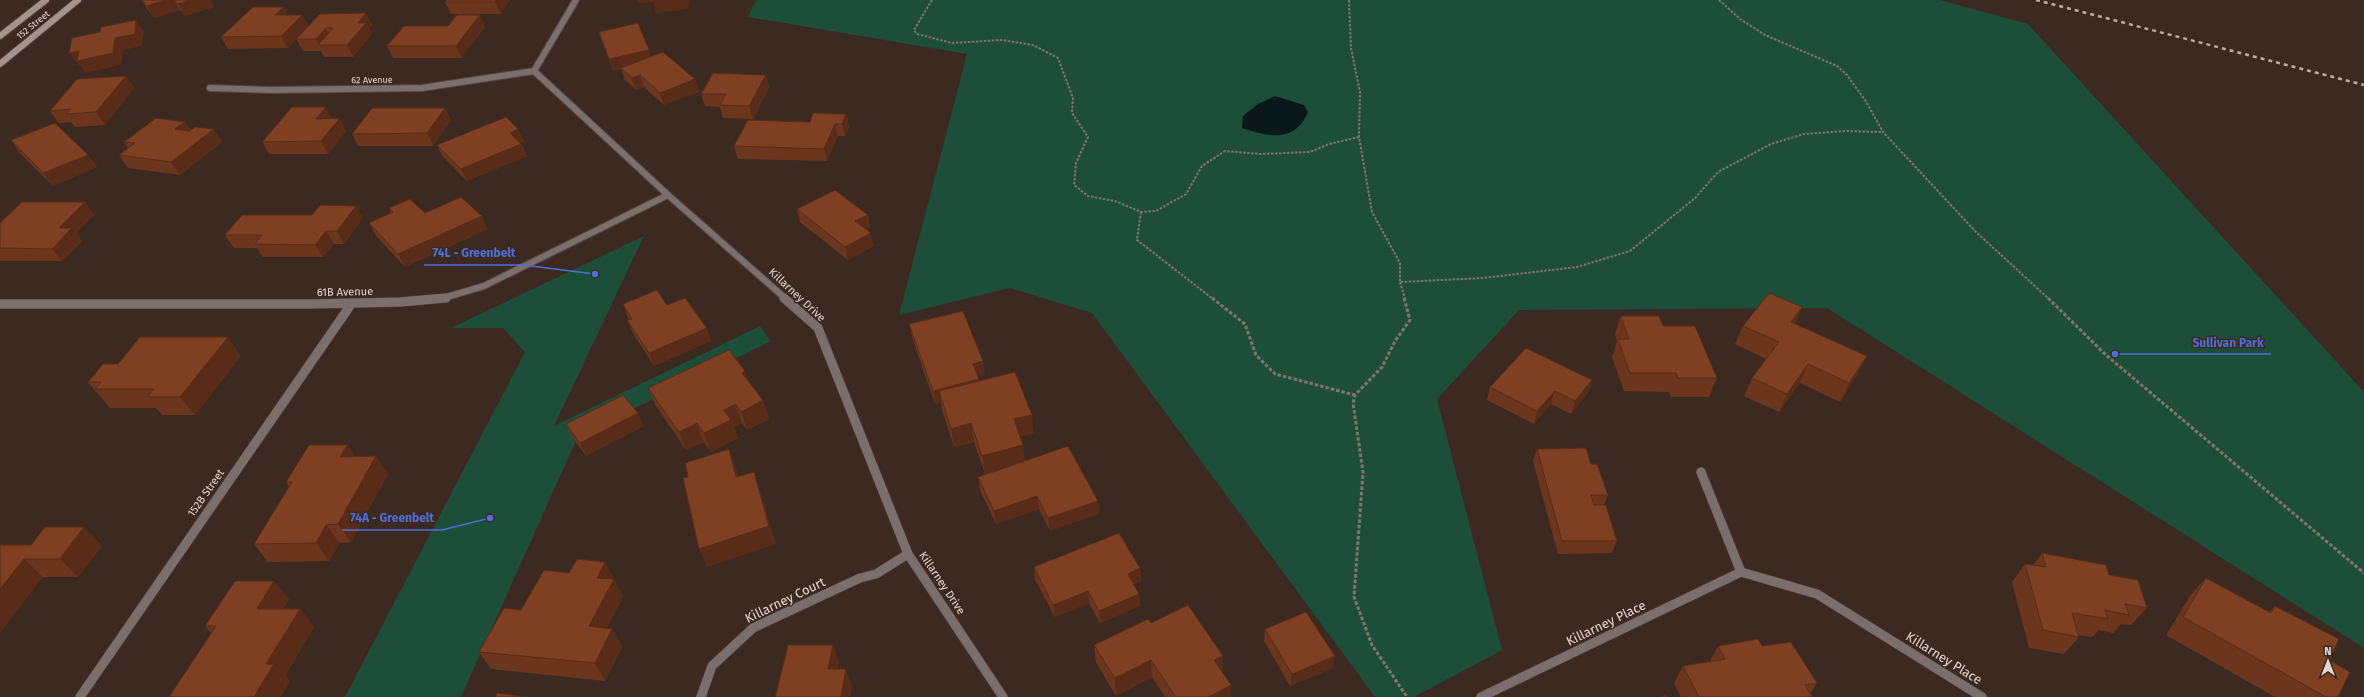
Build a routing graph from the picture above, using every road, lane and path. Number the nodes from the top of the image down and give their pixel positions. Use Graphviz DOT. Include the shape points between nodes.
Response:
graph roads {
  1 [pos="46,0"];
  2 [pos="78,0"];
  3 [pos="576,0"];
  4 [pos="932,0"];
  5 [pos="1349,0"];
  6 [pos="1719,0"];
  7 [pos="0,36"];
  8 [pos="0,64"];
  9 [pos="534,71"];
  10 [pos="210,88"];
  11 [pos="1883,132"];
  12 [pos="1359,137"];
  13 [pos="668,196"];
  14 [pos="1141,212"];
  15 [pos="1400,282"];
  16 [pos="352,303"];
  17 [pos="0,304"];
  18 [pos="1355,395"];
  19 [pos="1701,472"];
  20 [pos="908,554"];
  21 [pos="1741,572"];
  22 [pos="2364,573"];
  23 [pos="80,697"];
  24 [pos="701,697"];
  25 [pos="1003,697"];
  26 [pos="1407,697"];
  27 [pos="1481,697"];
  28 [pos="1982,697"];
  1 -- 7 [label="main road, 152 Street"];
  2 -- 8 [label="main road, 152 Street"];
  3 -- 9 [label="street"];
  4 -- 14 [label="path" via="917,22 914,30 916,34 952,43 1002,40 1033,45 1058,58 1073,98 1072,113 1088,137 1076,163 1074,185 1088,196 1115,201"];
  5 -- 12 [label="path" via="1351,48 1360,92"];
  6 -- 11 [label="path" via="1740,20 1765,35 1837,66 1865,100"];
  9 -- 10 [label="street, 62 Avenue" via="422,88"];
  9 -- 13 [label="street, Killarney Drive"];
  11 -- 15 [label="path" via="1804,134 1771,144 1718,172 1695,198 1630,251 1577,266 1483,278"];
  11 -- 22 [label="path" via="1976,232 2106,355"];
  12 -- 14 [label="path" via="1329,144 1310,152 1260,154 1225,151 1202,166 1186,194 1156,211"];
  12 -- 15 [label="path" via="1372,212 1400,263"];
  13 -- 16 [label="street, 61B Avenue" via="465,293 426,301"];
  13 -- 20 [label="street, Killarney Drive" via="818,328"];
  14 -- 18 [label="path" via="1137,240 1244,324 1256,355 1275,374"];
  15 -- 18 [label="path" via="1410,320 1394,341 1382,367"];
  16 -- 17 [label="street, 61B Avenue"];
  16 -- 23 [label="street, 152B Street"];
  18 -- 26 [label="path" via="1354,411 1363,472 1354,597 1372,644"];
  19 -- 21 [label="street"];
  20 -- 24 [label="street, Killarney Court" via="876,574 860,578 753,628 712,666"];
  20 -- 25 [label="street, Killarney Drive"];
  21 -- 27 [label="street, Killarney Place"];
  21 -- 28 [label="street, Killarney Place" via="1817,594"];
}
